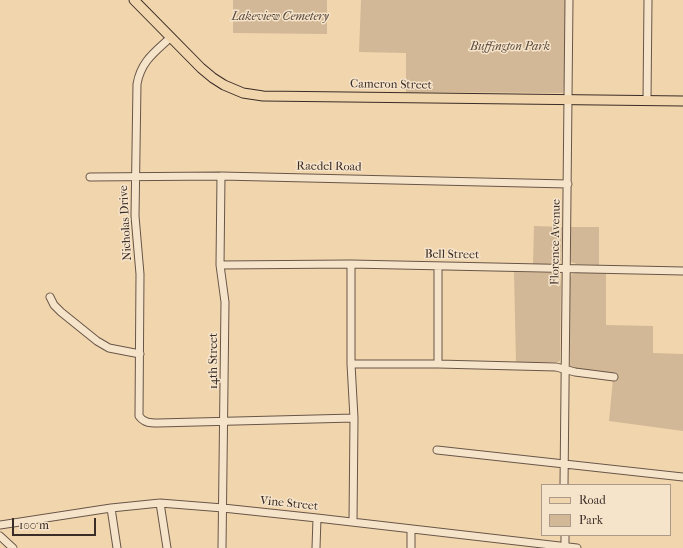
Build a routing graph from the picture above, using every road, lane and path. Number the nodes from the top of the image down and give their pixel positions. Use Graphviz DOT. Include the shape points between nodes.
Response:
graph roads {
  1 [pos="134,0"];
  2 [pos="569,0"];
  3 [pos="648,0"];
  4 [pos="171,37"];
  5 [pos="568,100"];
  6 [pos="647,101"];
  7 [pos="683,102"];
  8 [pos="221,176"];
  9 [pos="90,177"];
  10 [pos="135,177"];
  11 [pos="568,184"];
  12 [pos="351,264"];
  13 [pos="220,265"];
  14 [pos="438,266"];
  15 [pos="566,268"];
  16 [pos="683,271"];
  17 [pos="50,297"];
  18 [pos="140,354"];
  19 [pos="351,364"];
  20 [pos="438,364"];
  21 [pos="566,370"];
  22 [pos="614,377"];
  23 [pos="354,418"];
  24 [pos="225,422"];
  25 [pos="438,450"];
  26 [pos="564,464"];
  27 [pos="683,477"];
  28 [pos="564,484"];
  29 [pos="160,503"];
  30 [pos="111,508"];
  31 [pos="223,508"];
  32 [pos="316,518"];
  33 [pos="352,522"];
  34 [pos="0,525"];
  35 [pos="411,529"];
  36 [pos="0,536"];
  37 [pos="565,536"];
  38 [pos="529,545"];
  39 [pos="565,547"];
  40 [pos="14,548"];
  41 [pos="117,548"];
  42 [pos="167,548"];
  43 [pos="222,548"];
  44 [pos="316,548"];
  45 [pos="410,548"];
  46 [pos="577,548"];
  1 -- 4 [label="main road, Cameron Street"];
  2 -- 5 [label="street, Florence Avenue"];
  3 -- 6 [label="street"];
  4 -- 5 [label="main road, Cameron Street" via="213,78 243,93 263,96"];
  4 -- 10 [label="street, Nicholas Drive" via="143,65 139,74"];
  5 -- 6 [label="main road, Cameron Street"];
  5 -- 11 [label="street, Florence Avenue"];
  6 -- 7 [label="main road, Cameron Street"];
  8 -- 10 [label="street, Raedel Road"];
  8 -- 11 [label="street, Raedel Road"];
  8 -- 13 [label="street, 14th Street"];
  9 -- 10 [label="street, Raedel Road"];
  10 -- 18 [label="street, Nicholas Drive" via="140,274"];
  11 -- 15 [label="street, Florence Avenue"];
  12 -- 13 [label="street, Bell Street"];
  12 -- 14 [label="street, Bell Street"];
  12 -- 19 [label="street"];
  13 -- 24 [label="street, 14th Street" via="225,302"];
  14 -- 15 [label="street, Bell Street"];
  14 -- 20 [label="street"];
  15 -- 16 [label="street, Bell Street"];
  15 -- 21 [label="street, Florence Avenue"];
  17 -- 18 [label="street" via="61,312 97,341 109,348"];
  18 -- 24 [label="street, Nicholas Drive" via="139,416 142,420 148,423"];
  19 -- 20 [label="street"];
  19 -- 23 [label="street"];
  20 -- 21 [label="street"];
  21 -- 22 [label="street"];
  21 -- 26 [label="street, Florence Avenue"];
  23 -- 24 [label="street"];
  23 -- 33 [label="street"];
  24 -- 31 [label="street, 14th Street"];
  25 -- 26 [label="street"];
  26 -- 27 [label="street"];
  26 -- 28 [label="street, Florence Avenue"];
  29 -- 30 [label="street, Vine Street"];
  29 -- 31 [label="street, Vine Street"];
  29 -- 42 [label="street"];
  30 -- 34 [label="street, Vine Street"];
  30 -- 41 [label="street"];
  31 -- 32 [label="street, Vine Street"];
  31 -- 43 [label="street, 14th Street"];
  32 -- 33 [label="street, Vine Street"];
  32 -- 44 [label="street"];
  33 -- 35 [label="street, Vine Street"];
  35 -- 38 [label="street, Vine Street"];
  35 -- 45 [label="street"];
  36 -- 40 [label="street"];
  37 -- 39 [label="street"];
  38 -- 39 [label="street, Vine Street"];
  39 -- 46 [label="street, Vine Street"];
}
